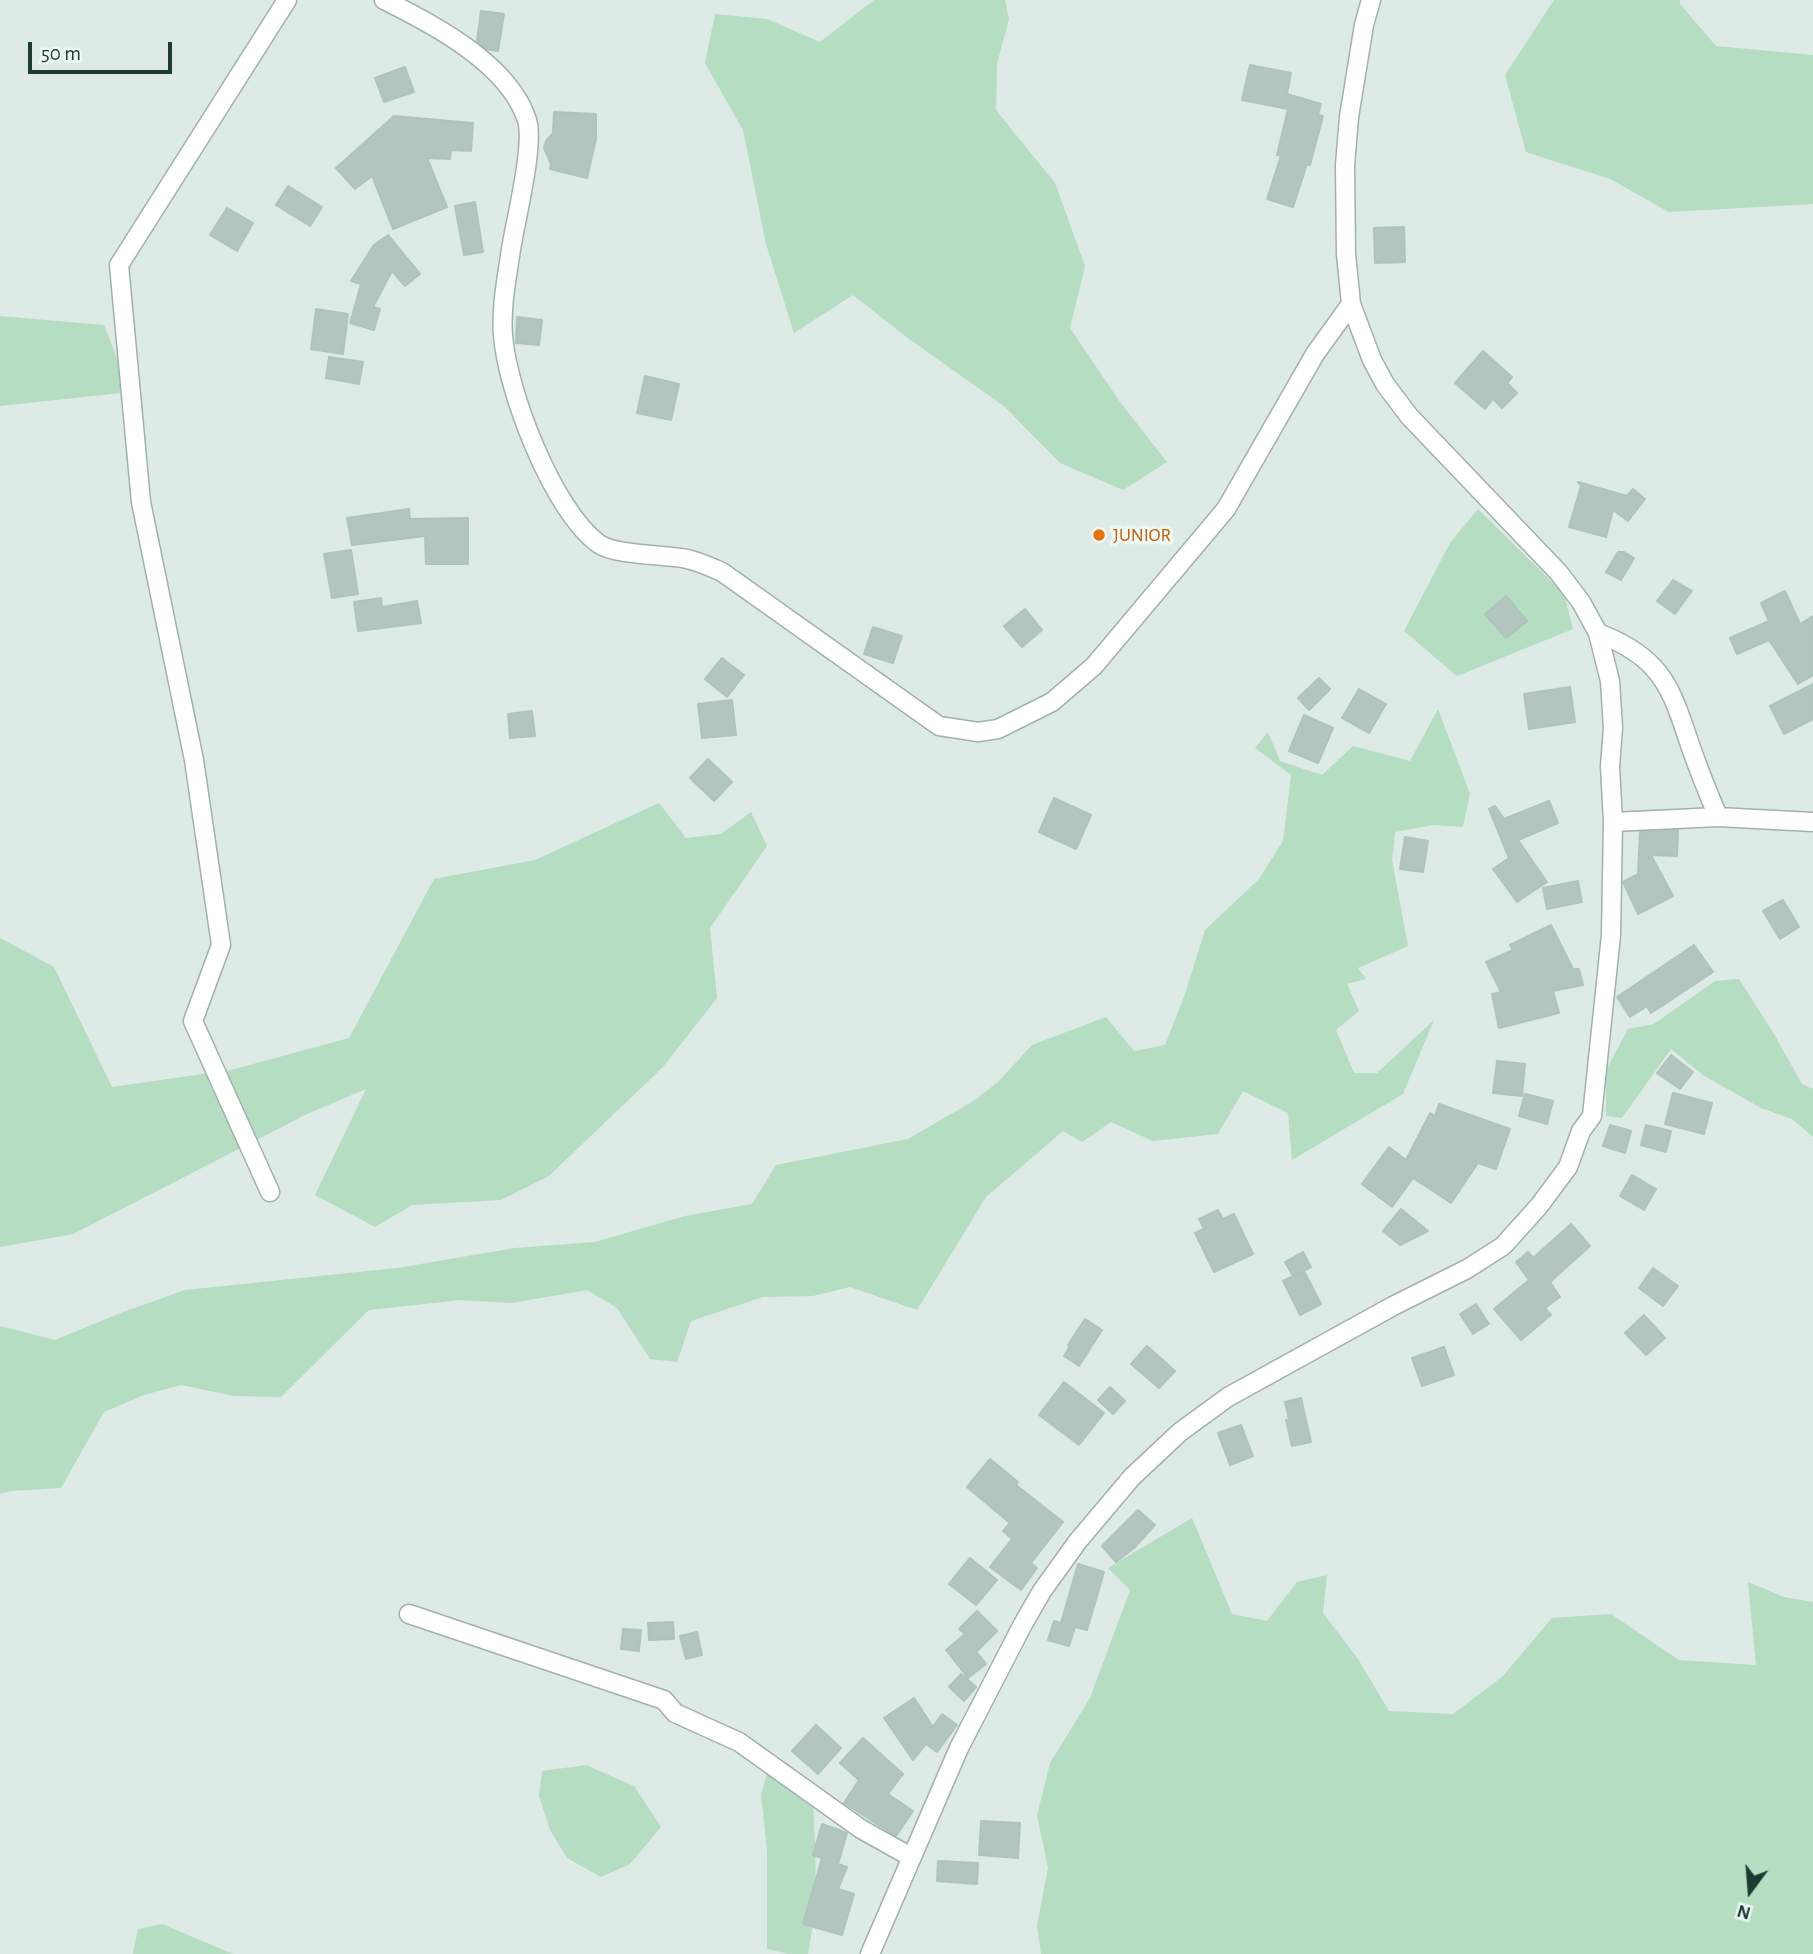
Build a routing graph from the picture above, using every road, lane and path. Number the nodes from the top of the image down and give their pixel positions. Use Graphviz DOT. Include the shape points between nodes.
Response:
graph roads {
  1 [pos="288,0"];
  2 [pos="384,0"];
  3 [pos="1371,0"];
  4 [pos="1350,304"];
  5 [pos="1598,633"];
  6 [pos="1717,817"];
  7 [pos="1613,822"];
  8 [pos="1813,822"];
  9 [pos="270,1192"];
  10 [pos="409,1614"];
  11 [pos="911,1857"];
  12 [pos="870,1954"];
  1 -- 9 [label="street" via="119,265 141,502 194,760 221,945 193,1021"];
  2 -- 4 [label="street" via="471,51 498,74 527,121 528,147 508,267 503,337 522,413 543,466 572,514 603,547 687,559 722,572 939,726 978,732 998,729 1052,702 1094,666 1226,509 1315,354"];
  3 -- 4 [label="street" via="1349,117 1345,165"];
  4 -- 5 [label="street" via="1372,360 1409,416 1559,573"];
  5 -- 6 [label="street" via="1639,654 1655,668 1681,718"];
  5 -- 7 [label="street" via="1612,701"];
  6 -- 7 [label="street"];
  6 -- 8 [label="street"];
  7 -- 11 [label="street" via="1611,935 1592,1116 1581,1131 1568,1167 1503,1246 1228,1397 1180,1432 1132,1478 1042,1591 959,1748"];
  10 -- 11 [label="street" via="664,1700 675,1713 738,1742 832,1810"];
  11 -- 12 [label="street"];
}
